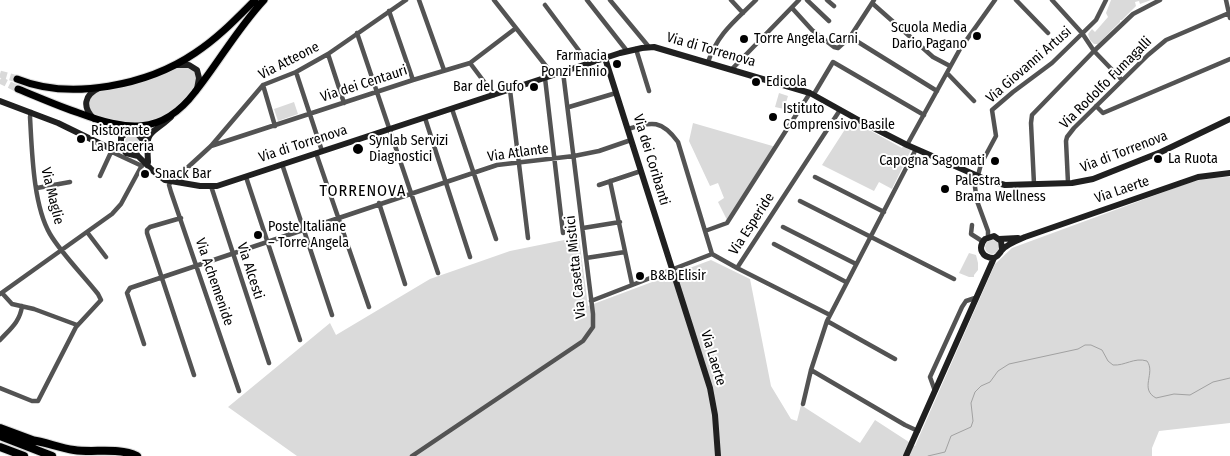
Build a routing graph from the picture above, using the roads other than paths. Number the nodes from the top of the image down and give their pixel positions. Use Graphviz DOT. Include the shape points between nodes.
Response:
graph roads {
  1 [pos="255,0"];
  2 [pos="264,0"];
  3 [pos="406,0"];
  4 [pos="419,0"];
  5 [pos="494,0"];
  6 [pos="587,0"];
  7 [pos="610,0"];
  8 [pos="731,0"];
  9 [pos="756,0"];
  10 [pos="799,0"];
  11 [pos="807,0"];
  12 [pos="827,0"];
  13 [pos="995,0"];
  14 [pos="1016,0"];
  15 [pos="1052,0"];
  16 [pos="1106,0"];
  17 [pos="1160,0"];
  18 [pos="1226,0"];
  19 [pos="873,2"];
  20 [pos="545,5"];
  21 [pos="834,6"];
  22 [pos="792,8"];
  23 [pos="389,11"];
  24 [pos="743,13"];
  25 [pos="1229,15"];
  26 [pos="829,21"];
  27 [pos="516,28"];
  28 [pos="357,33"];
  29 [pos="1048,33"];
  30 [pos="1082,33"];
  31 [pos="850,37"];
  32 [pos="649,47"];
  33 [pos="636,49"];
  34 [pos="627,51"];
  35 [pos="1094,51"];
  36 [pos="328,54"];
  37 [pos="605,58"];
  38 [pos="1230,59"];
  39 [pos="708,62"];
  40 [pos="470,63"];
  41 [pos="589,64"];
  42 [pos="173,66"];
  43 [pos="950,66"];
  44 [pos="732,69"];
  45 [pos="444,70"];
  46 [pos="296,72"];
  47 [pos="563,72"];
  48 [pos="947,73"];
  49 [pos="553,75"];
  50 [pos="545,78"];
  51 [pos="17,79"];
  52 [pos="413,80"];
  53 [pos="1122,80"];
  54 [pos="263,85"];
  55 [pos="100,87"];
  56 [pos="18,88"];
  57 [pos="510,90"];
  58 [pos="649,91"];
  59 [pos="937,91"];
  60 [pos="195,92"];
  61 [pos="377,92"];
  62 [pos="616,92"];
  63 [pos="812,93"];
  64 [pos="494,95"];
  65 [pos="0,101"];
  66 [pos="974,101"];
  67 [pos="344,103"];
  68 [pos="1096,106"];
  69 [pos="569,108"];
  70 [pos="452,109"];
  71 [pos="840,110"];
  72 [pos="31,112"];
  73 [pos="175,113"];
  74 [pos="310,114"];
  75 [pos="924,114"];
  76 [pos="424,118"];
  77 [pos="94,119"];
  78 [pos="1230,119"];
  79 [pos="106,123"];
  80 [pos="162,125"];
  81 [pos="276,126"];
  82 [pos="390,129"];
  83 [pos="628,129"];
  84 [pos="121,139"];
  85 [pos="142,140"];
  86 [pos="631,140"];
  87 [pos="907,145"];
  88 [pos="211,146"];
  89 [pos="122,149"];
  90 [pos="141,149"];
  91 [pos="916,149"];
  92 [pos="112,150"];
  93 [pos="319,152"];
  94 [pos="133,154"];
  95 [pos="574,156"];
  96 [pos="554,159"];
  97 [pos="138,161"];
  98 [pos="518,162"];
  99 [pos="282,164"];
  100 [pos="145,165"];
  101 [pos="641,171"];
  102 [pos="472,172"];
  103 [pos="1230,173"];
  104 [pos="100,176"];
  105 [pos="977,176"];
  106 [pos="246,177"];
  107 [pos="815,177"];
  108 [pos="171,180"];
  109 [pos="70,182"];
  110 [pos="180,182"];
  111 [pos="445,182"];
  112 [pos="610,182"];
  113 [pos="1068,183"];
  114 [pos="1034,184"];
  115 [pos="599,185"];
  116 [pos="211,186"];
  117 [pos="37,188"];
  118 [pos="411,193"];
  119 [pos="800,202"];
  120 [pos="379,203"];
  121 [pos="884,212"];
  122 [pos="181,218"];
  123 [pos="338,218"];
  124 [pos="620,222"];
  125 [pos="972,225"];
  126 [pos="783,227"];
  127 [pos="583,228"];
  128 [pos="303,229"];
  129 [pos="705,231"];
  130 [pos="87,232"];
  131 [pos="563,233"];
  132 [pos="870,236"];
  133 [pos="1025,236"];
  134 [pos="528,238"];
  135 [pos="496,239"];
  136 [pos="985,239"];
  137 [pos="999,239"];
  138 [pos="267,241"];
  139 [pos="774,244"];
  140 [pos="62,249"];
  141 [pos="1002,249"];
  142 [pos="625,252"];
  143 [pos="232,253"];
  144 [pos="712,254"];
  145 [pos="983,254"];
  146 [pos="106,257"];
  147 [pos="470,257"];
  148 [pos="586,258"];
  149 [pos="994,258"];
  150 [pos="196,264"];
  151 [pos="856,264"];
  152 [pos="737,268"];
  153 [pos="672,270"];
  154 [pos="438,273"];
  155 [pos="986,274"];
  156 [pos="161,277"];
  157 [pos="954,279"];
  158 [pos="846,282"];
  159 [pos="405,284"];
  160 [pos="632,284"];
  161 [pos="1,293"];
  162 [pos="591,301"];
  163 [pos="22,306"];
  164 [pos="369,307"];
  165 [pos="332,315"];
  166 [pos="830,315"];
  167 [pos="827,321"];
  168 [pos="77,325"];
  169 [pos="1,339"];
  170 [pos="300,340"];
  171 [pos="144,344"];
  172 [pos="895,359"];
  173 [pos="269,363"];
  174 [pos="811,370"];
  175 [pos="194,375"];
  176 [pos="0,388"];
  177 [pos="239,391"];
  178 [pos="803,404"];
  179 [pos="0,428"];
  180 [pos="918,431"];
  181 [pos="0,436"];
  182 [pos="31,440"];
  183 [pos="0,447"];
  184 [pos="20,455"];
  185 [pos="52,456"];
  186 [pos="74,456"];
  187 [pos="137,456"];
  188 [pos="412,456"];
  189 [pos="718,456"];
  190 [pos="906,456"];
  1 -- 42 [label="main road" via="213,40"];
  2 -- 60 [label="main road" via="238,30"];
  3 -- 23 [label="street, Via Atteone"];
  4 -- 45 [label="street"];
  5 -- 27 [label="street"];
  6 -- 34 [label="street"];
  7 -- 32 [label="street"];
  8 -- 24 [label="street"];
  9 -- 24 [label="street"];
  10 -- 22 [label="street"];
  11 -- 26 [label="street"];
  12 -- 21 [label="street"];
  13 -- 43 [label="street"];
  14 -- 29 [label="street"];
  15 -- 30 [label="street"];
  16 -- 30 [label="street, Via Giovanni Artusi" via="1098,18"];
  17 -- 35 [label="street" via="1134,12"];
  18 -- 25 [label="street"];
  19 -- 31 [label="street"];
  19 -- 43 [label="street" via="933,57"];
  20 -- 41 [label="street"];
  22 -- 31 [label="street" via="812,30 834,47 838,48"];
  22 -- 44 [label="street"];
  23 -- 28 [label="street, Via Atteone"];
  23 -- 52 [label="street"];
  24 -- 39 [label="street" via="719,38"];
  25 -- 53 [label="street, Via Rodolfo Fumagalli" via="1166,40"];
  27 -- 40 [label="street, Via dei Centauri"];
  27 -- 49 [label="street"];
  28 -- 36 [label="street, Via Atteone"];
  28 -- 61 [label="street"];
  30 -- 35 [label="street"];
  30 -- 105 [label="street, Via Giovanni Artusi" via="1049,66 993,109 996,136"];
  31 -- 59 [label="street"];
  32 -- 33 [label="street, Via di Torrenova"];
  32 -- 39 [label="street, Via di Torrenova"];
  33 -- 34 [label="street, Via di Torrenova"];
  33 -- 58 [label="street"];
  34 -- 37 [label="street, Via di Torrenova"];
  35 -- 53 [label="street"];
  35 -- 114 [label="street" via="1032,115"];
  36 -- 46 [label="street, Via Atteone"];
  36 -- 67 [label="street"];
  37 -- 41 [label="street, Via di Torrenova"];
  37 -- 62 [label="street, Via dei Coribanti"];
  38 -- 68 [label="street" via="1103,113"];
  39 -- 44 [label="street, Via di Torrenova"];
  40 -- 45 [label="street, Via dei Centauri"];
  40 -- 64 [label="street"];
  41 -- 47 [label="street, Via di Torrenova"];
  42 -- 55 [label="main road" via="126,83"];
  42 -- 60 [label="street" via="190,66 198,71"];
  43 -- 48 [label="street"];
  44 -- 63 [label="street, Via di Torrenova"];
  45 -- 52 [label="street, Via dei Centauri"];
  46 -- 54 [label="street, Via Atteone"];
  46 -- 74 [label="street"];
  47 -- 49 [label="street, Via di Torrenova"];
  47 -- 69 [label="street, Via Casetta Mistici"];
  48 -- 59 [label="street"];
  48 -- 66 [label="street"];
  49 -- 50 [label="street, Via di Torrenova"];
  50 -- 57 [label="street, Via di Torrenova"];
  50 -- 96 [label="street"];
  51 -- 55 [label="main road" via="51,87"];
  52 -- 61 [label="street, Via dei Centauri"];
  53 -- 68 [label="street, Via Rodolfo Fumagalli"];
  54 -- 81 [label="street"];
  54 -- 88 [label="street, Via Atteone"];
  55 -- 77 [label="street" via="86,100 87,110"];
  56 -- 77 [label="main road"];
  57 -- 64 [label="street, Via di Torrenova"];
  57 -- 98 [label="street"];
  59 -- 75 [label="street"];
  60 -- 73 [label="main road"];
  61 -- 67 [label="street, Via dei Centauri"];
  61 -- 82 [label="street"];
  62 -- 69 [label="street"];
  62 -- 83 [label="street, Via dei Coribanti"];
  63 -- 71 [label="street, Via di Torrenova"];
  63 -- 75 [label="street" via="833,62"];
  63 -- 129 [label="street" via="727,223"];
  64 -- 70 [label="street, Via di Torrenova"];
  65 -- 72 [label="street, Via di Torrenova"];
  67 -- 74 [label="street, Via dei Centauri"];
  68 -- 113 [label="street, Via Rodolfo Fumagalli" via="1067,137"];
  69 -- 95 [label="street, Via Casetta Mistici"];
  70 -- 76 [label="street, Via di Torrenova"];
  70 -- 102 [label="street"];
  71 -- 87 [label="street, Via di Torrenova"];
  71 -- 152 [label="street, Via Esperide"];
  72 -- 92 [label="street, Via di Torrenova"];
  72 -- 117 [label="street, Via Maglie"];
  73 -- 79 [label="main road" via="143,126"];
  73 -- 80 [label="street"];
  74 -- 81 [label="street, Via dei Centauri"];
  74 -- 93 [label="street"];
  75 -- 87 [label="street"];
  76 -- 82 [label="street, Via di Torrenova"];
  76 -- 111 [label="street"];
  77 -- 79 [label="main road"];
  78 -- 113 [label="street, Via di Torrenova" via="1103,175"];
  79 -- 84 [label="street" via="116,128"];
  80 -- 85 [label="street" via="148,129"];
  80 -- 100 [label="street" via="148,137"];
  81 -- 88 [label="street, Via dei Centauri"];
  82 -- 93 [label="street, Via di Torrenova"];
  82 -- 118 [label="street"];
  83 -- 86 [label="street, Via dei Coribanti"];
  83 -- 129 [label="street" via="651,123 666,129 675,138"];
  84 -- 85 [label="street" via="132,131"];
  84 -- 89 [label="street"];
  84 -- 92 [label="street"];
  85 -- 90 [label="street"];
  86 -- 95 [label="street, Via Atlante"];
  86 -- 101 [label="street, Via dei Coribanti"];
  87 -- 91 [label="street, Via di Torrenova"];
  88 -- 110 [label="street, Via Atteone" via="188,168"];
  89 -- 92 [label="street, Via di Torrenova"];
  89 -- 94 [label="street"];
  90 -- 94 [label="street"];
  90 -- 100 [label="street, Via di Torrenova"];
  91 -- 105 [label="street, Via di Torrenova"];
  91 -- 121 [label="street"];
  92 -- 97 [label="street, Via di Torrenova"];
  92 -- 104 [label="street"];
  93 -- 99 [label="street, Via di Torrenova"];
  93 -- 123 [label="street"];
  94 -- 97 [label="street, Via di Torrenova"];
  95 -- 96 [label="street, Via Atlante"];
  95 -- 127 [label="street, Via Casetta Mistici"];
  96 -- 98 [label="street, Via Atlante"];
  96 -- 131 [label="street"];
  97 -- 100 [label="street, Via di Torrenova"];
  98 -- 102 [label="street, Via Atlante"];
  98 -- 134 [label="street"];
  99 -- 106 [label="street, Via di Torrenova"];
  99 -- 128 [label="street"];
  100 -- 108 [label="street, Via di Torrenova" via="165,180"];
  100 -- 130 [label="street" via="120,207"];
  101 -- 112 [label="street"];
  101 -- 153 [label="street, Via dei Coribanti"];
  102 -- 111 [label="street, Via Atlante"];
  102 -- 135 [label="street"];
  103 -- 133 [label="street, Via Laerte" via="1192,179"];
  105 -- 114 [label="street, Via di Torrenova" via="1002,184"];
  105 -- 136 [label="street, Via Giovanni Artusi" via="976,199 988,231"];
  106 -- 116 [label="street, Via di Torrenova"];
  106 -- 138 [label="street"];
  107 -- 121 [label="street"];
  108 -- 110 [label="street, Via di Torrenova"];
  108 -- 122 [label="street, Via Achemenide" via="170,190"];
  109 -- 117 [label="street"];
  110 -- 116 [label="street, Via di Torrenova"];
  111 -- 118 [label="street, Via Atlante"];
  111 -- 147 [label="street"];
  112 -- 115 [label="street"];
  112 -- 124 [label="street"];
  113 -- 114 [label="street, Via di Torrenova"];
  116 -- 143 [label="street, Via Alcesti"];
  117 -- 140 [label="street, Via Maglie" via="46,227"];
  118 -- 120 [label="street, Via Atlante"];
  118 -- 154 [label="street"];
  119 -- 132 [label="street"];
  120 -- 123 [label="street, Via Atlante"];
  120 -- 159 [label="street"];
  121 -- 132 [label="street"];
  122 -- 150 [label="street, Via Achemenide"];
  122 -- 156 [label="street" via="147,230"];
  123 -- 128 [label="street, Via Atlante"];
  123 -- 164 [label="street"];
  124 -- 127 [label="street"];
  124 -- 142 [label="street"];
  125 -- 136 [label="street" via="972,236"];
  126 -- 151 [label="street"];
  127 -- 148 [label="street, Via Casetta Mistici"];
  128 -- 138 [label="street, Via Atlante"];
  128 -- 165 [label="street"];
  129 -- 144 [label="street"];
  130 -- 140 [label="street"];
  130 -- 146 [label="street"];
  132 -- 151 [label="street"];
  132 -- 157 [label="street"];
  133 -- 137 [label="street, Via Laerte"];
  133 -- 141 [label="street, Via Laerte"];
  136 -- 137 [label="street" via="994,236"];
  136 -- 145 [label="street" via="980,248"];
  137 -- 141 [label="street"];
  138 -- 143 [label="street, Via Atlante"];
  138 -- 170 [label="street"];
  139 -- 158 [label="street"];
  140 -- 161 [label="street"];
  140 -- 168 [label="street, Via Maglie" via="101,300"];
  141 -- 149 [label="street"];
  142 -- 148 [label="street"];
  142 -- 160 [label="street"];
  143 -- 150 [label="street, Via Atlante"];
  143 -- 173 [label="street, Via Alcesti"];
  144 -- 152 [label="street, Via Esperide"];
  144 -- 153 [label="street, Via Esperide"];
  145 -- 149 [label="street"];
  145 -- 155 [label="street"];
  148 -- 162 [label="street, Via Casetta Mistici"];
  149 -- 155 [label="street"];
  150 -- 156 [label="street, Via Atlante"];
  150 -- 177 [label="street, Via Achemenide"];
  151 -- 158 [label="street"];
  152 -- 166 [label="street"];
  153 -- 160 [label="street, Via Esperide"];
  153 -- 189 [label="street, Via Laerte" via="712,396"];
  155 -- 180 [label="street"];
  156 -- 171 [label="street, Via Atlante" via="127,290"];
  156 -- 175 [label="street"];
  158 -- 166 [label="street"];
  160 -- 162 [label="street, Via Esperide"];
  161 -- 163 [label="street" via="11,303"];
  162 -- 188 [label="street, Via Casetta Mistici" via="593,327 584,341"];
  163 -- 168 [label="street"];
  163 -- 169 [label="street" via="17,322"];
  166 -- 167 [label="street"];
  167 -- 172 [label="street"];
  167 -- 174 [label="street"];
  168 -- 176 [label="street" via="37,402"];
  174 -- 178 [label="street"];
  174 -- 180 [label="street"];
  179 -- 182 [label="highway"];
  180 -- 190 [label="street"];
  181 -- 185 [label="highway"];
  182 -- 186 [label="highway"];
  182 -- 187 [label="highway" via="74,450 123,452"];
  183 -- 184 [label="highway"];
}
